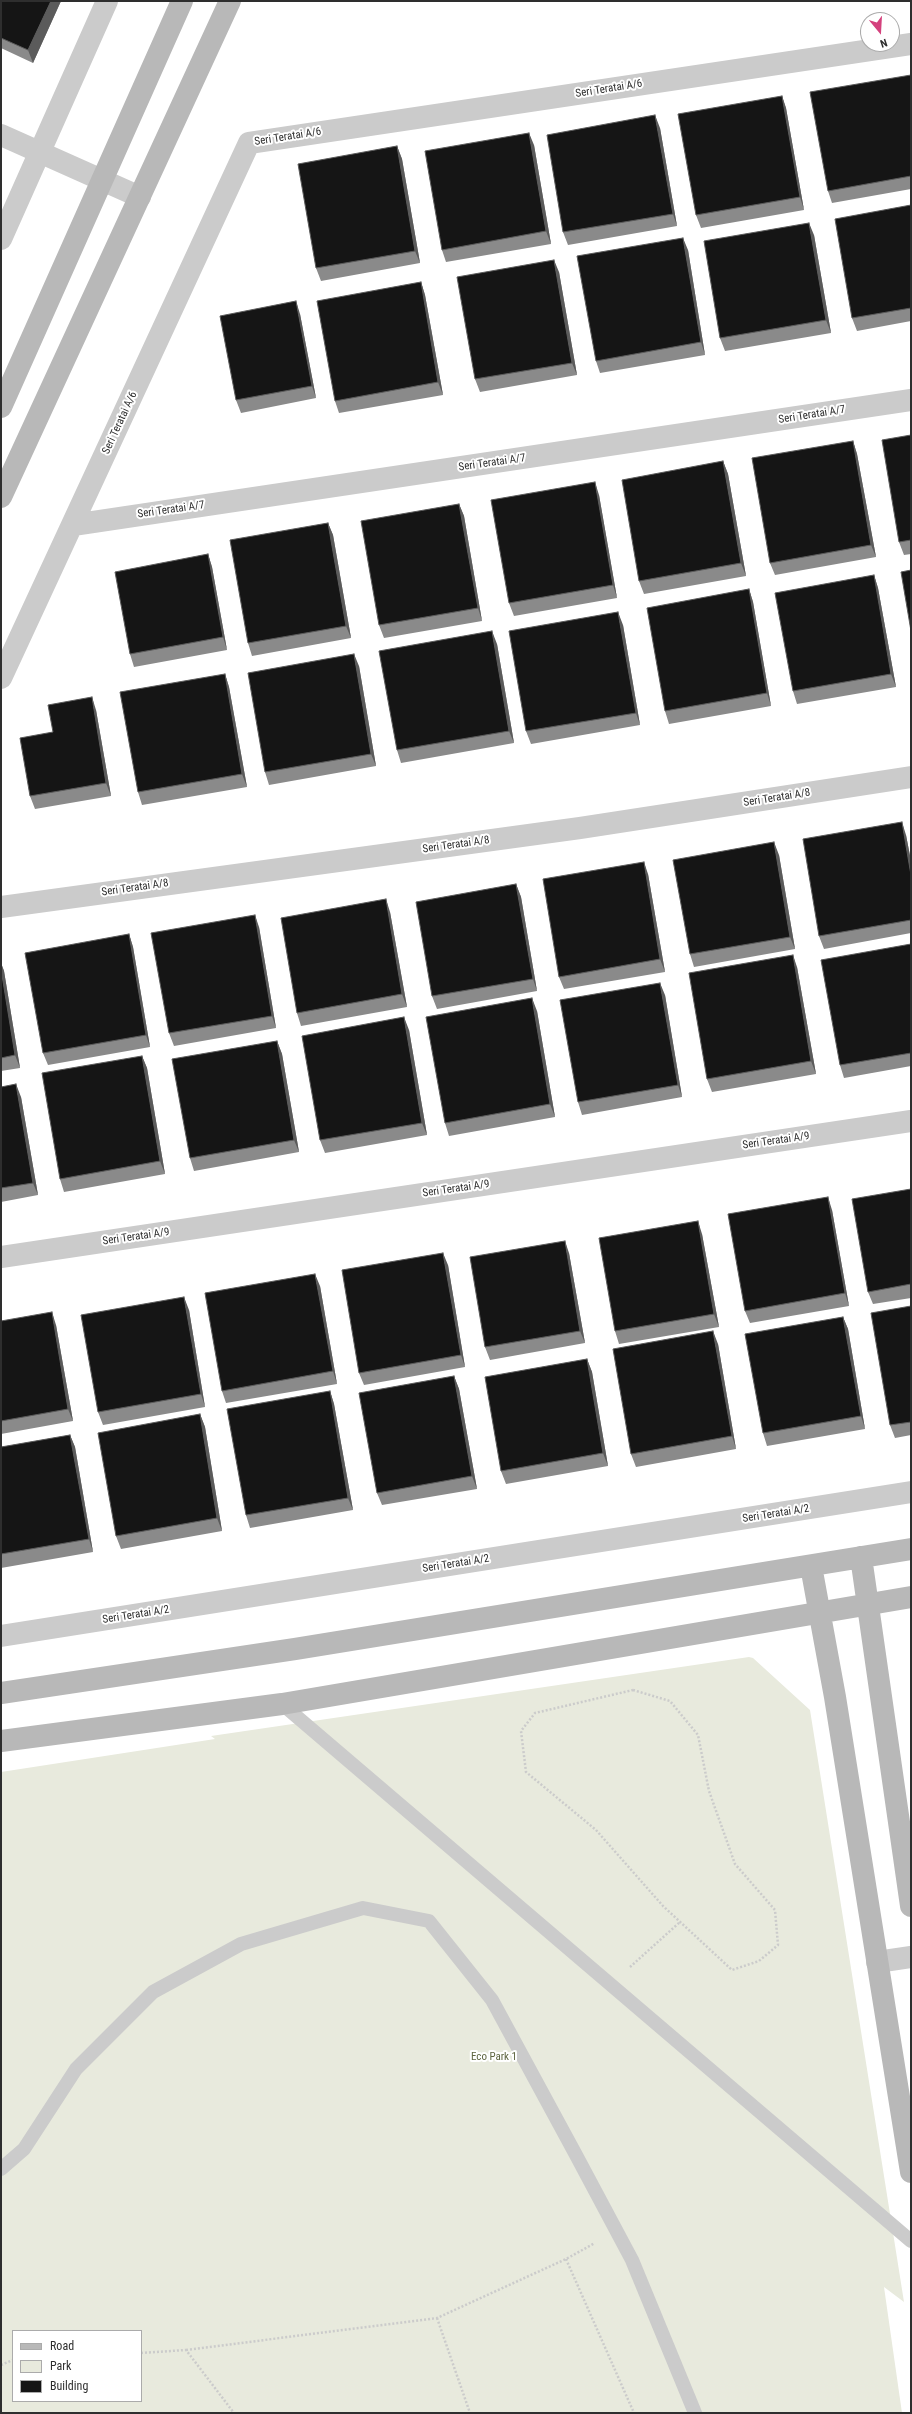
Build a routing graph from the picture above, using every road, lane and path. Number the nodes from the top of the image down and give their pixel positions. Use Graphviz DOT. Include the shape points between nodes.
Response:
graph roads {
  1 [pos="107,1"];
  2 [pos="182,1"];
  3 [pos="230,1"];
  4 [pos="911,44"];
  5 [pos="1,135"];
  6 [pos="40,153"];
  7 [pos="102,181"];
  8 [pos="140,198"];
  9 [pos="1,239"];
  10 [pos="911,400"];
  11 [pos="1,407"];
  12 [pos="1,497"];
  13 [pos="73,525"];
  14 [pos="1,678"];
  15 [pos="911,777"];
  16 [pos="1,907"];
  17 [pos="911,1121"];
  18 [pos="1,1257"];
  19 [pos="911,1492"];
  20 [pos="911,1549"];
  21 [pos="861,1557"];
  22 [pos="811,1566"];
  23 [pos="911,1597"];
  24 [pos="868,1603"];
  25 [pos="821,1612"];
  26 [pos="1,1636"];
  27 [pos="1,1694"];
  28 [pos="282,1704"];
  29 [pos="1,1741"];
  30 [pos="911,1906"];
  31 [pos="680,1921"];
  32 [pos="911,1957"];
  33 [pos="878,1962"];
  34 [pos="610,1984"];
  35 [pos="1,2169"];
  36 [pos="911,2172"];
  37 [pos="616,2231"];
  38 [pos="911,2241"];
  39 [pos="566,2259"];
  40 [pos="437,2318"];
  41 [pos="186,2350"];
  42 [pos="142,2352"];
  43 [pos="12,2360"];
  44 [pos="1,2365"];
  45 [pos="234,2413"];
  46 [pos="470,2413"];
  47 [pos="634,2413"];
  48 [pos="695,2413"];
  1 -- 6 [label="street"];
  2 -- 7 [label="street"];
  3 -- 8 [label="street"];
  4 -- 13 [label="street, Seri Teratai A/6" via="249,143"];
  5 -- 6 [label="street"];
  6 -- 7 [label="street"];
  6 -- 9 [label="street"];
  7 -- 8 [label="street"];
  7 -- 11 [label="street"];
  8 -- 12 [label="street"];
  10 -- 13 [label="street, Seri Teratai A/7"];
  13 -- 14 [label="street, Seri Teratai A/6"];
  15 -- 16 [label="street, Seri Teratai A/8" via="580,828"];
  17 -- 18 [label="street, Seri Teratai A/9"];
  19 -- 26 [label="street, Seri Teratai A/2"];
  20 -- 21 [label="street"];
  21 -- 22 [label="street"];
  21 -- 24 [label="street"];
  22 -- 25 [label="street"];
  22 -- 27 [label="street" via="296,1650"];
  23 -- 24 [label="street"];
  24 -- 25 [label="street"];
  24 -- 30 [label="street"];
  25 -- 28 [label="street"];
  25 -- 33 [label="street"];
  28 -- 29 [label="street"];
  28 -- 34 [label="lane"];
  31 -- 31 [label="path" via="663,1906 596,1830 526,1772 520,1731 535,1713 633,1690 670,1701 698,1735 709,1791 735,1864 774,1910 778,1945 759,1961 732,1970"];
  31 -- 34 [label="path"];
  32 -- 33 [label="street"];
  33 -- 36 [label="street"];
  34 -- 38 [label="lane"];
  35 -- 37 [label="lane" via="24,2150 76,2069 153,1992 241,1944 363,1908 429,1921 492,2000"];
  37 -- 39 [label="path"];
  37 -- 48 [label="lane" via="632,2260"];
  39 -- 40 [label="path"];
  39 -- 47 [label="path"];
  40 -- 41 [label="path"];
  40 -- 46 [label="path"];
  41 -- 42 [label="path"];
  41 -- 45 [label="path"];
  43 -- 44 [label="path"];
}
